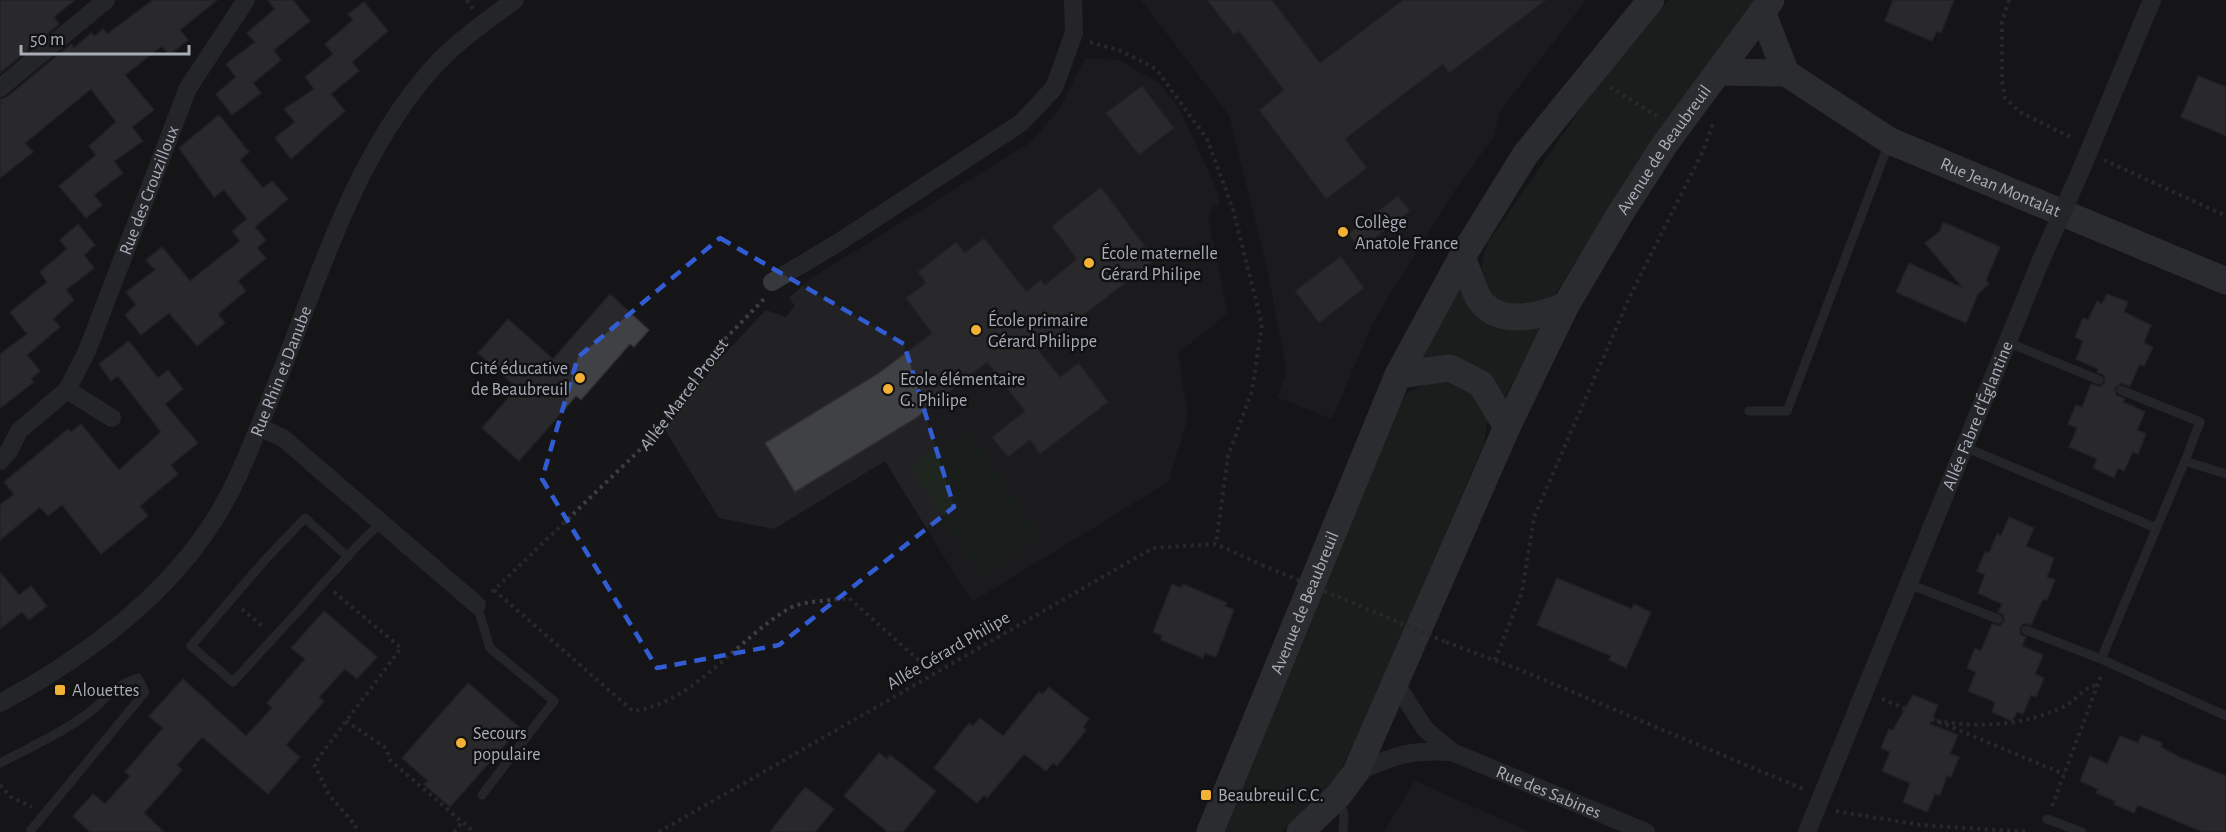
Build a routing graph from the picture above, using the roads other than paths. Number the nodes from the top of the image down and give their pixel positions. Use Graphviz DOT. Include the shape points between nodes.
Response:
graph roads {
  1 [pos="106,0"];
  2 [pos="246,0"];
  3 [pos="515,0"];
  4 [pos="1073,0"];
  5 [pos="1651,0"];
  6 [pos="2152,0"];
  7 [pos="1766,6"];
  8 [pos="1718,72"];
  9 [pos="1786,73"];
  10 [pos="0,88"];
  11 [pos="1890,141"];
  12 [pos="1462,257"];
  13 [pos="2226,281"];
  14 [pos="772,282"];
  15 [pos="1566,305"];
  16 [pos="2007,342"];
  17 [pos="1398,375"];
  18 [pos="2100,380"];
  19 [pos="68,390"];
  20 [pos="2121,390"];
  21 [pos="1749,411"];
  22 [pos="112,418"];
  23 [pos="259,427"];
  24 [pos="1507,427"];
  25 [pos="19,431"];
  26 [pos="0,437"];
  27 [pos="1965,447"];
  28 [pos="2185,460"];
  29 [pos="0,461"];
  30 [pos="2226,474"];
  31 [pos="382,523"];
  32 [pos="2156,528"];
  33 [pos="348,557"];
  34 [pos="1909,584"];
  35 [pos="477,605"];
  36 [pos="1998,619"];
  37 [pos="2026,630"];
  38 [pos="2104,660"];
  39 [pos="1395,682"];
  40 [pos="0,703"];
  41 [pos="2226,716"];
  42 [pos="1452,752"];
  43 [pos="0,763"];
  44 [pos="1356,772"];
  45 [pos="482,795"];
  46 [pos="1338,796"];
  47 [pos="2047,819"];
  48 [pos="31,830"];
  49 [pos="1343,831"];
  50 [pos="1209,832"];
  51 [pos="1300,832"];
  52 [pos="1646,832"];
  53 [pos="1807,832"];
  54 [pos="2082,832"];
  1 -- 10 [label="street"];
  2 -- 19 [label="street, Rue des Crouzilloux" via="188,87 87,351"];
  3 -- 23 [label="street, Rue Rhin et Danube" via="430,71 388,125 349,196"];
  4 -- 14 [label="street" via="1074,33 1054,88 1021,123"];
  5 -- 12 [label="main road, Avenue de Beaubreuil" via="1525,155"];
  6 -- 16 [label="street, Allée Fabre d'Églantine, bridge"];
  7 -- 8 [label="main road, Avenue de Beaubreuil"];
  7 -- 9 [label="main road"];
  8 -- 9 [label="main road"];
  8 -- 15 [label="main road, Avenue de Beaubreuil" via="1620,214"];
  9 -- 11 [label="main road, Rue Jean Montalat"];
  11 -- 13 [label="main road, Rue Jean Montalat"];
  11 -- 21 [label="lane" via="1787,411"];
  12 -- 15 [label="main road" via="1482,304 1509,318 1548,313"];
  12 -- 17 [label="main road, Avenue de Beaubreuil"];
  15 -- 24 [label="main road, Avenue de Beaubreuil"];
  16 -- 18 [label="lane"];
  16 -- 27 [label="street, Allée Fabre d'Églantine"];
  17 -- 24 [label="main road" via="1450,368 1481,384"];
  17 -- 50 [label="main road, Avenue de Beaubreuil"];
  19 -- 22 [label="street"];
  19 -- 25 [label="street, Rue des Crouzilloux"];
  20 -- 28 [label="lane" via="2200,422"];
  23 -- 31 [label="street" via="283,438"];
  23 -- 40 [label="street, Rue Rhin et Danube" via="238,477 207,531 156,591 91,648 51,676"];
  24 -- 39 [label="main road, Avenue de Beaubreuil"];
  25 -- 26 [label="street, Rue des Crouzilloux"];
  25 -- 29 [label="street, Rue des Crouzilloux"];
  27 -- 32 [label="lane"];
  27 -- 34 [label="street, Allée Fabre d'Églantine"];
  28 -- 30 [label="lane"];
  28 -- 32 [label="lane"];
  31 -- 33 [label="lane"];
  31 -- 35 [label="street"];
  32 -- 38 [label="lane"];
  33 -- 33 [label="lane" via="233,682 191,646 305,518"];
  34 -- 36 [label="lane"];
  34 -- 53 [label="street, Allée Fabre d'Églantine"];
  35 -- 45 [label="lane" via="490,648 554,701"];
  37 -- 38 [label="lane"];
  38 -- 41 [label="lane"];
  39 -- 42 [label="street, Rue des Sabines" via="1425,729"];
  39 -- 44 [label="main road, Avenue de Beaubreuil"];
  42 -- 44 [label="street, Rue des Sabines" via="1420,750"];
  42 -- 52 [label="street, Rue des Sabines"];
  43 -- 48 [label="lane" via="87,714 118,684 138,678 145,692"];
  44 -- 46 [label="main road, Avenue de Beaubreuil"];
  46 -- 49 [label="lane" via="1344,814"];
  46 -- 51 [label="main road, Avenue de Beaubreuil"];
  47 -- 54 [label="lane"];
}
